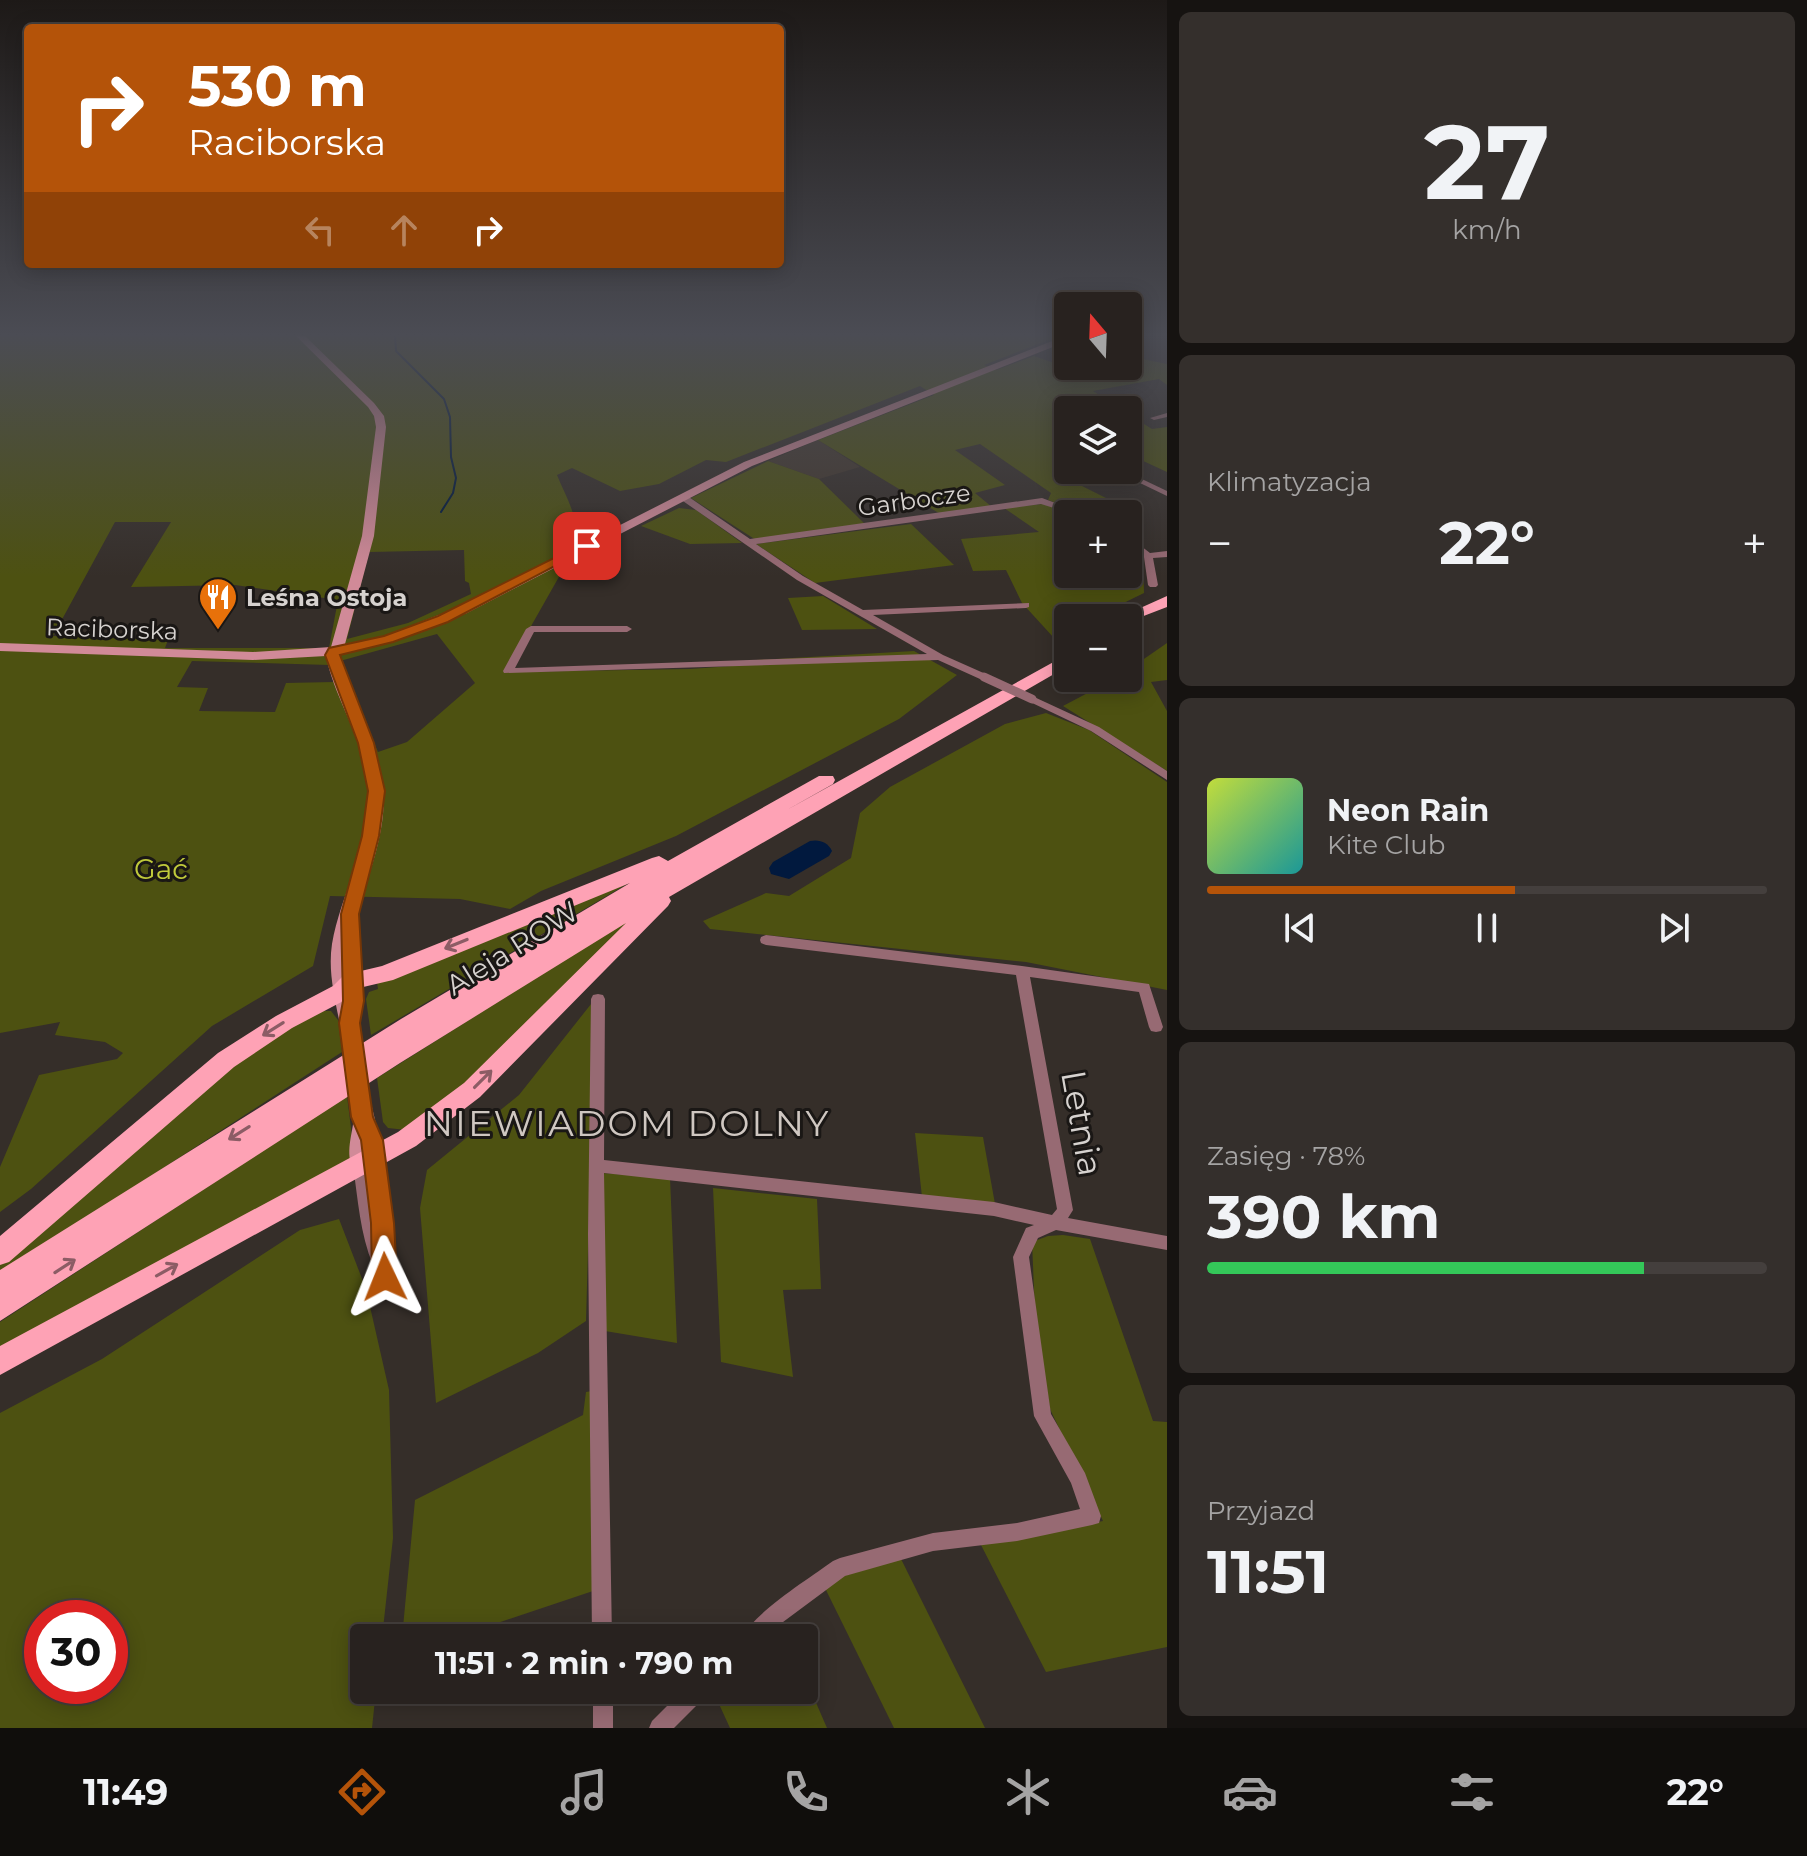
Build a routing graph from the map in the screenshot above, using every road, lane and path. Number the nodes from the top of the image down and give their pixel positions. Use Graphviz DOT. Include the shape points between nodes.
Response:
graph roads {
  1 [pos="379,416"];
  2 [pos="870,416"];
  3 [pos="1164,416"];
  4 [pos="1154,418"];
  5 [pos="1142,482"];
  6 [pos="1167,494"];
  7 [pos="683,497"];
  8 [pos="1054,505"];
  9 [pos="750,542"];
  10 [pos="1142,551"];
  11 [pos="1167,554"];
  12 [pos="1148,556"];
  13 [pos="1153,585"];
  14 [pos="1167,601"];
  15 [pos="1026,605"];
  16 [pos="1142,611"];
  17 [pos="861,613"];
  18 [pos="1167,613"];
  19 [pos="1142,624"];
  20 [pos="627,629"];
  21 [pos="0,647"];
  22 [pos="334,651"];
  23 [pos="1054,656"];
  24 [pos="939,657"];
  25 [pos="1054,667"];
  26 [pos="1167,776"];
  27 [pos="711,843"];
  28 [pos="700,868"];
  29 [pos="766,940"];
  30 [pos="1022,971"];
  31 [pos="347,986"];
  32 [pos="598,999"];
  33 [pos="1156,1027"];
  34 [pos="368,1161"];
  35 [pos="596,1166"];
  36 [pos="1056,1223"];
  37 [pos="1167,1243"];
  38 [pos="0,1253"];
  39 [pos="0,1285"];
  40 [pos="0,1308"];
  41 [pos="0,1361"];
  42 [pos="602,1624"];
  43 [pos="766,1624"];
  44 [pos="603,1704"];
  45 [pos="684,1704"];
  46 [pos="603,1728"];
  47 [pos="659,1728"];
  1 -- 22 [label="main road" via="368,536"];
  2 -- 7 [label="main road, Raciborska" via="762,458"];
  3 -- 4 [label="street"];
  5 -- 6 [label="street"];
  7 -- 9 [label="street"];
  7 -- 22 [label="main road, Raciborska" via="443,619"];
  8 -- 9 [label="street, Garbocze" via="1042,501"];
  9 -- 17 [label="street"];
  10 -- 12 [label="street"];
  11 -- 12 [label="street"];
  12 -- 13 [label="street"];
  14 -- 16 [label="main road"];
  15 -- 17 [label="street"];
  17 -- 24 [label="street"];
  18 -- 19 [label="main road"];
  20 -- 24 [label="street" via="531,629 508,671"];
  21 -- 22 [label="main road, Raciborska" via="253,656"];
  22 -- 31 [label="main road" via="334,664 366,743 376,791 371,836 350,914"];
  23 -- 27 [label="main road, Aleja ROW"];
  24 -- 26 [label="street, bridge" via="1095,729"];
  25 -- 28 [label="main road, Aleja ROW"];
  27 -- 31 [label="main road, one-way"];
  27 -- 39 [label="main road, Aleja ROW, one-way" via="507,965"];
  34 -- 28 [label="main road, one-way" via="472,1090 650,911"];
  40 -- 28 [label="main road, Aleja ROW, one-way" via="392,1056"];
  29 -- 30 [label="street"];
  30 -- 33 [label="street" via="1144,988"];
  30 -- 36 [label="street, Letnia" via="1065,1210"];
  31 -- 34 [label="main road, bridge" via="362,1117 358,1144"];
  31 -- 38 [label="main road, one-way" via="196,1083"];
  32 -- 35 [label="street"];
  34 -- 34 [label="street" via="371,1234 385,1277 382,1223"];
  41 -- 34 [label="main road, one-way"];
  35 -- 36 [label="street" via="994,1209"];
  35 -- 42 [label="street"];
  36 -- 37 [label="street"];
  36 -- 43 [label="street" via="1032,1233 1021,1257 1043,1416 1079,1479 1092,1516 933,1542 840,1568"];
  44 -- 46 [label="street"];
  45 -- 47 [label="street"];
}
